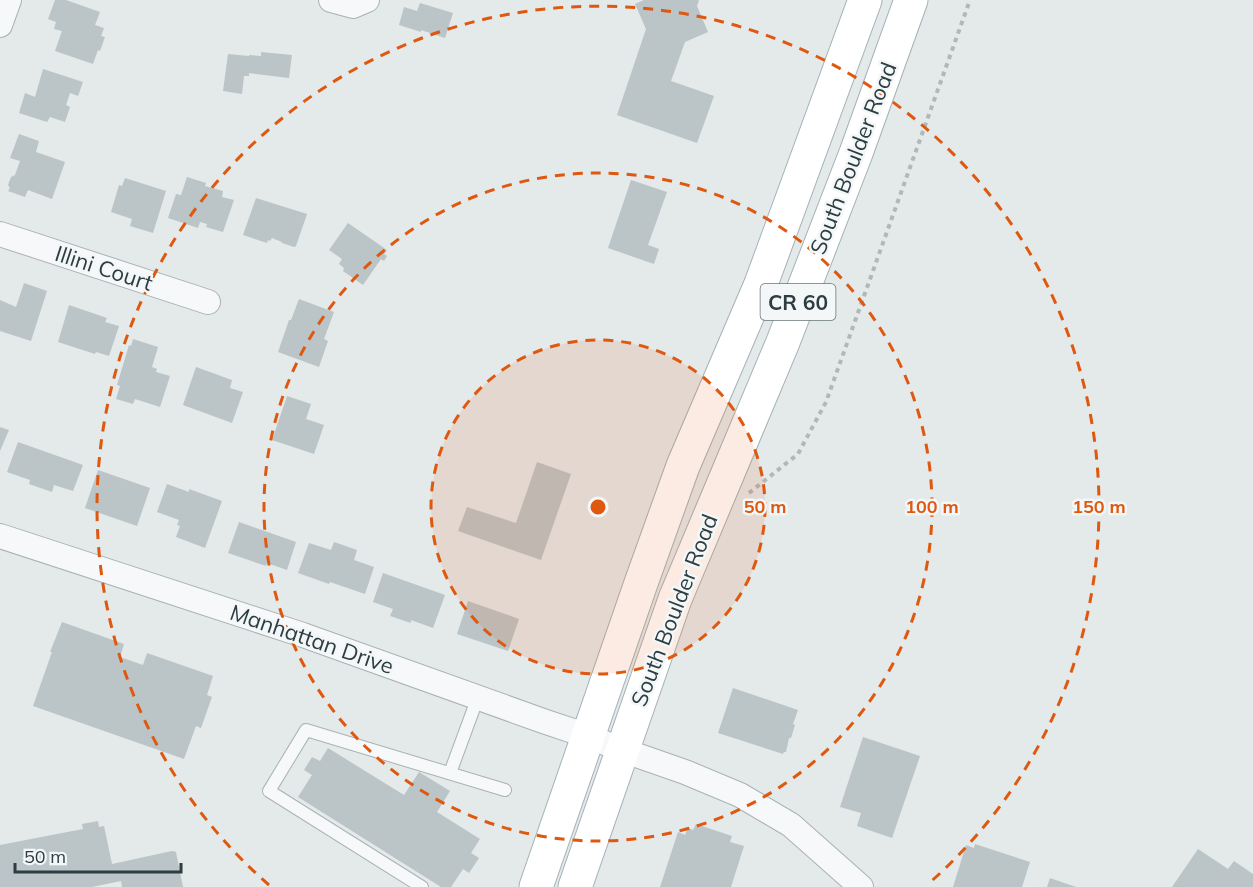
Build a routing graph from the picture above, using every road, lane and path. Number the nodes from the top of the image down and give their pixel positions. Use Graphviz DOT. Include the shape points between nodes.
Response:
graph roads {
  1 [pos="9,0"];
  2 [pos="331,0"];
  3 [pos="367,0"];
  4 [pos="865,0"];
  5 [pos="911,0"];
  6 [pos="970,0"];
  7 [pos="0,25"];
  8 [pos="0,234"];
  9 [pos="208,302"];
  10 [pos="741,499"];
  11 [pos="0,536"];
  12 [pos="478,697"];
  13 [pos="588,736"];
  14 [pos="622,750"];
  15 [pos="450,773"];
  16 [pos="505,790"];
  17 [pos="422,887"];
  18 [pos="536,887"];
  19 [pos="575,887"];
  20 [pos="861,887"];
  1 -- 7 [label="street"];
  2 -- 3 [label="street" via="353,6"];
  4 -- 13 [label="main road, South Boulder Road / CR 60" via="761,284 683,466"];
  5 -- 14 [label="main road, South Boulder Road / CR 60" via="783,342 675,599"];
  6 -- 10 [label="path" via="826,402 798,454"];
  8 -- 9 [label="street, Illini Court"];
  11 -- 12 [label="street, Manhattan Drive"];
  12 -- 13 [label="street, Manhattan Drive"];
  12 -- 15 [label="lane"];
  13 -- 14 [label="street, Manhattan Drive"];
  13 -- 18 [label="main road, South Boulder Road"];
  14 -- 19 [label="main road, South Boulder Road"];
  14 -- 20 [label="street, Manhattan Drive" via="740,795 791,825"];
  15 -- 16 [label="lane"];
  15 -- 17 [label="lane" via="306,730 269,791"];
}
